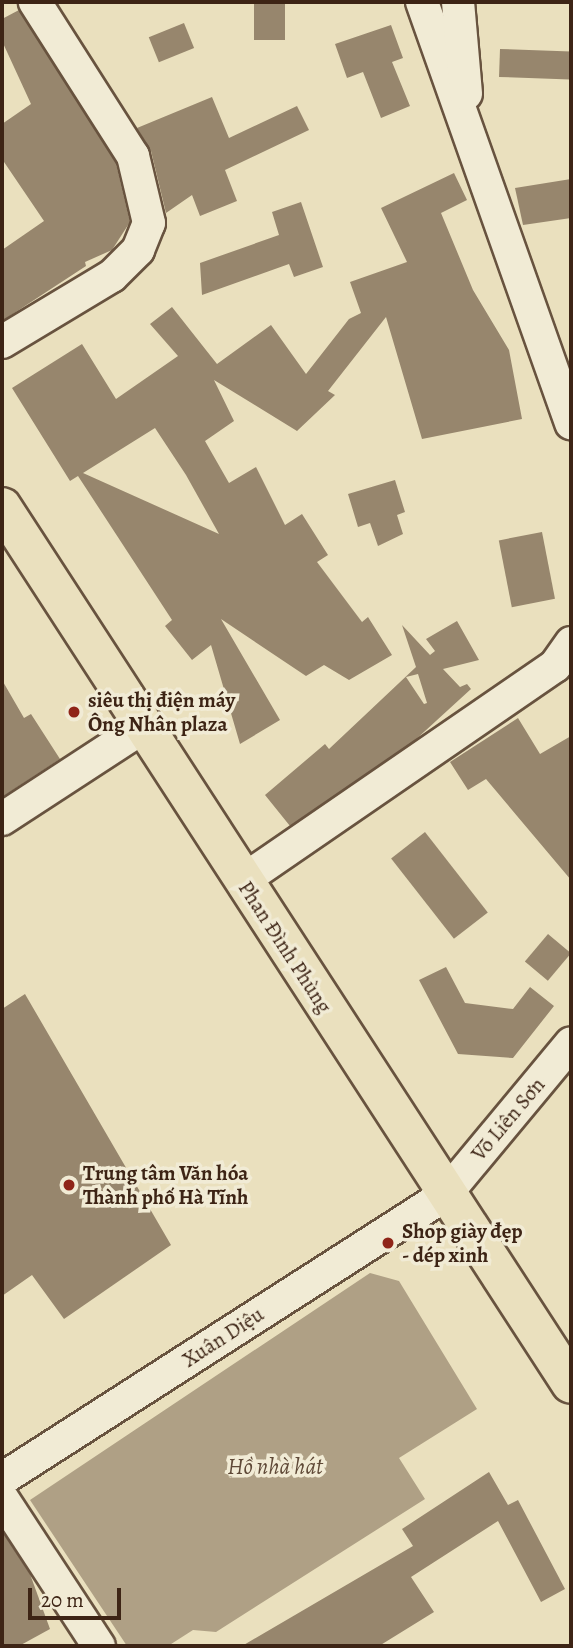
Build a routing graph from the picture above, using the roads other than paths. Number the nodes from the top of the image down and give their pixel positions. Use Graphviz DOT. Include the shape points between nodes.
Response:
graph roads {
  1 [pos="35,2"];
  2 [pos="422,2"];
  3 [pos="458,2"];
  4 [pos="470,131"];
  5 [pos="2,342"];
  6 [pos="571,423"];
  7 [pos="2,507"];
  8 [pos="569,653"];
  9 [pos="143,727"];
  10 [pos="2,819"];
  11 [pos="242,881"];
  12 [pos="571,1043"];
  13 [pos="445,1195"];
  14 [pos="571,1384"];
  15 [pos="2,1479"];
  16 [pos="2,1498"];
  17 [pos="99,1646"];
  1 -- 5 [label="street" via="133,156 149,223 138,250 112,276"];
  2 -- 4 [label="street"];
  3 -- 4 [label="street"];
  4 -- 6 [label="street"];
  7 -- 9 [label="main road, Phan Đình Phùng"];
  8 -- 11 [label="street"];
  9 -- 10 [label="street"];
  9 -- 11 [label="main road, Phan Đình Phùng"];
  11 -- 13 [label="main road, Phan Đình Phùng"];
  12 -- 13 [label="street, Võ Liên Sơn"];
  13 -- 14 [label="main road, Phan Đình Phùng"];
  13 -- 15 [label="street, Xuân Diệu"];
  16 -- 17 [label="street"];
}
